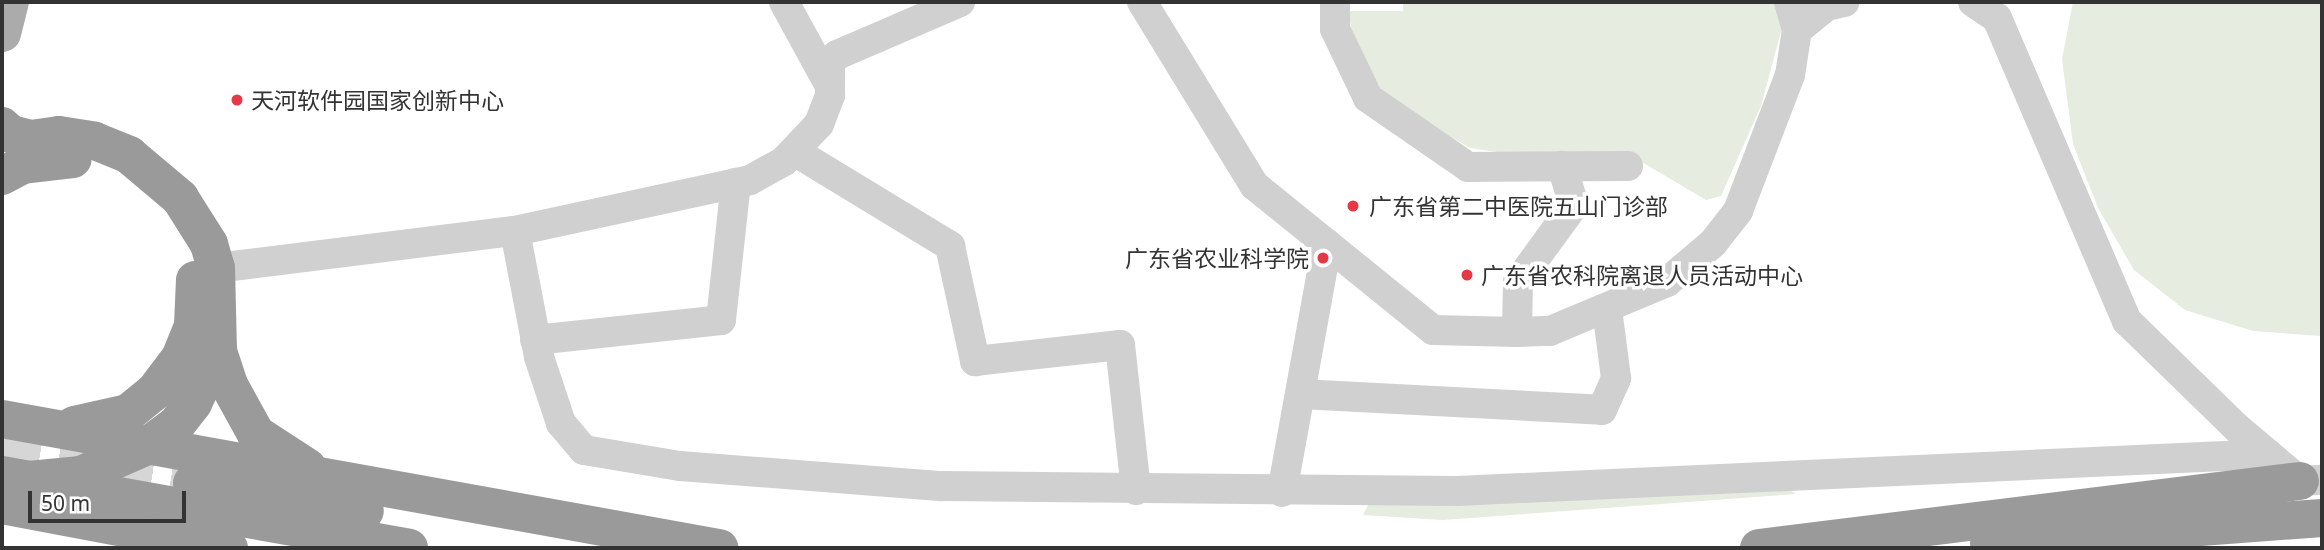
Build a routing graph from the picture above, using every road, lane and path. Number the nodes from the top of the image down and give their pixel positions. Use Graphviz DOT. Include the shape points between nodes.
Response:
graph roads {
  1 [pos="10,2"];
  2 [pos="784,2"];
  3 [pos="1142,2"];
  4 [pos="1335,2"];
  5 [pos="1845,2"];
  6 [pos="1973,2"];
  7 [pos="952,3"];
  8 [pos="1793,16"];
  9 [pos="2,33"];
  10 [pos="830,86"];
  11 [pos="2,126"];
  12 [pos="794,151"];
  13 [pos="1562,166"];
  14 [pos="1628,166"];
  15 [pos="2,176"];
  16 [pos="736,183"];
  17 [pos="515,231"];
  18 [pos="1327,244"];
  19 [pos="216,268"];
  20 [pos="1607,309"];
  21 [pos="1517,332"];
  22 [pos="535,340"];
  23 [pos="218,351"];
  24 [pos="1300,394"];
  25 [pos="2,419"];
  26 [pos="48,427"];
  27 [pos="148,446"];
  28 [pos="2267,454"];
  29 [pos="2311,480"];
  30 [pos="192,483"];
  31 [pos="356,483"];
  32 [pos="11,487"];
  33 [pos="1136,489"];
  34 [pos="1282,492"];
  35 [pos="2322,518"];
  36 [pos="229,548"];
  37 [pos="409,548"];
  38 [pos="658,548"];
  39 [pos="719,548"];
  40 [pos="1759,548"];
  41 [pos="1926,548"];
  1 -- 9 [label="main road"];
  2 -- 10 [label="street"];
  3 -- 18 [label="street" via="1254,185"];
  4 -- 13 [label="street" via="1335,29 1368,98 1468,167"];
  5 -- 8 [label="street"];
  6 -- 28 [label="street" via="1997,18 2127,321"];
  7 -- 10 [label="street" via="837,55 830,62"];
  8 -- 20 [label="street" via="1790,75 1738,211 1713,243 1667,282"];
  10 -- 12 [label="street" via="819,124"];
  11 -- 19 [label="highway" via="11,134 31,139 59,135 95,141 129,155 180,198 209,244"];
  12 -- 16 [label="street" via="784,161"];
  12 -- 33 [label="street" via="950,246 975,361 1120,345"];
  13 -- 14 [label="street"];
  13 -- 21 [label="street" via="1574,205 1518,282"];
  15 -- 26 [label="highway" via="53,158 84,159 113,168 167,207 180,228 195,273 193,325 180,358 155,391 128,413 104,421"];
  16 -- 17 [label="street"];
  16 -- 22 [label="street" via="721,320"];
  17 -- 19 [label="street"];
  17 -- 22 [label="street"];
  18 -- 21 [label="street" via="1433,330"];
  18 -- 24 [label="street"];
  19 -- 23 [label="highway"];
  20 -- 21 [label="street" via="1550,331"];
  20 -- 24 [label="street" via="1616,378 1602,410"];
  22 -- 33 [label="street" via="561,423 584,450 680,466 928,485"];
  23 -- 27 [label="highway" via="193,403 176,425"];
  23 -- 31 [label="highway" via="229,385 256,434 296,463"];
  24 -- 34 [label="street"];
  25 -- 26 [label="highway"];
  26 -- 27 [label="highway"];
  27 -- 31 [label="highway"];
  27 -- 32 [label="highway" via="81,475"];
  28 -- 29 [label="street"];
  28 -- 34 [label="street" via="1457,491"];
  29 -- 40 [label="highway"];
  30 -- 38 [label="highway" via="427,522"];
  31 -- 39 [label="highway"];
  32 -- 36 [label="highway"];
  32 -- 37 [label="highway"];
  33 -- 34 [label="street"];
  35 -- 41 [label="highway"];
}
